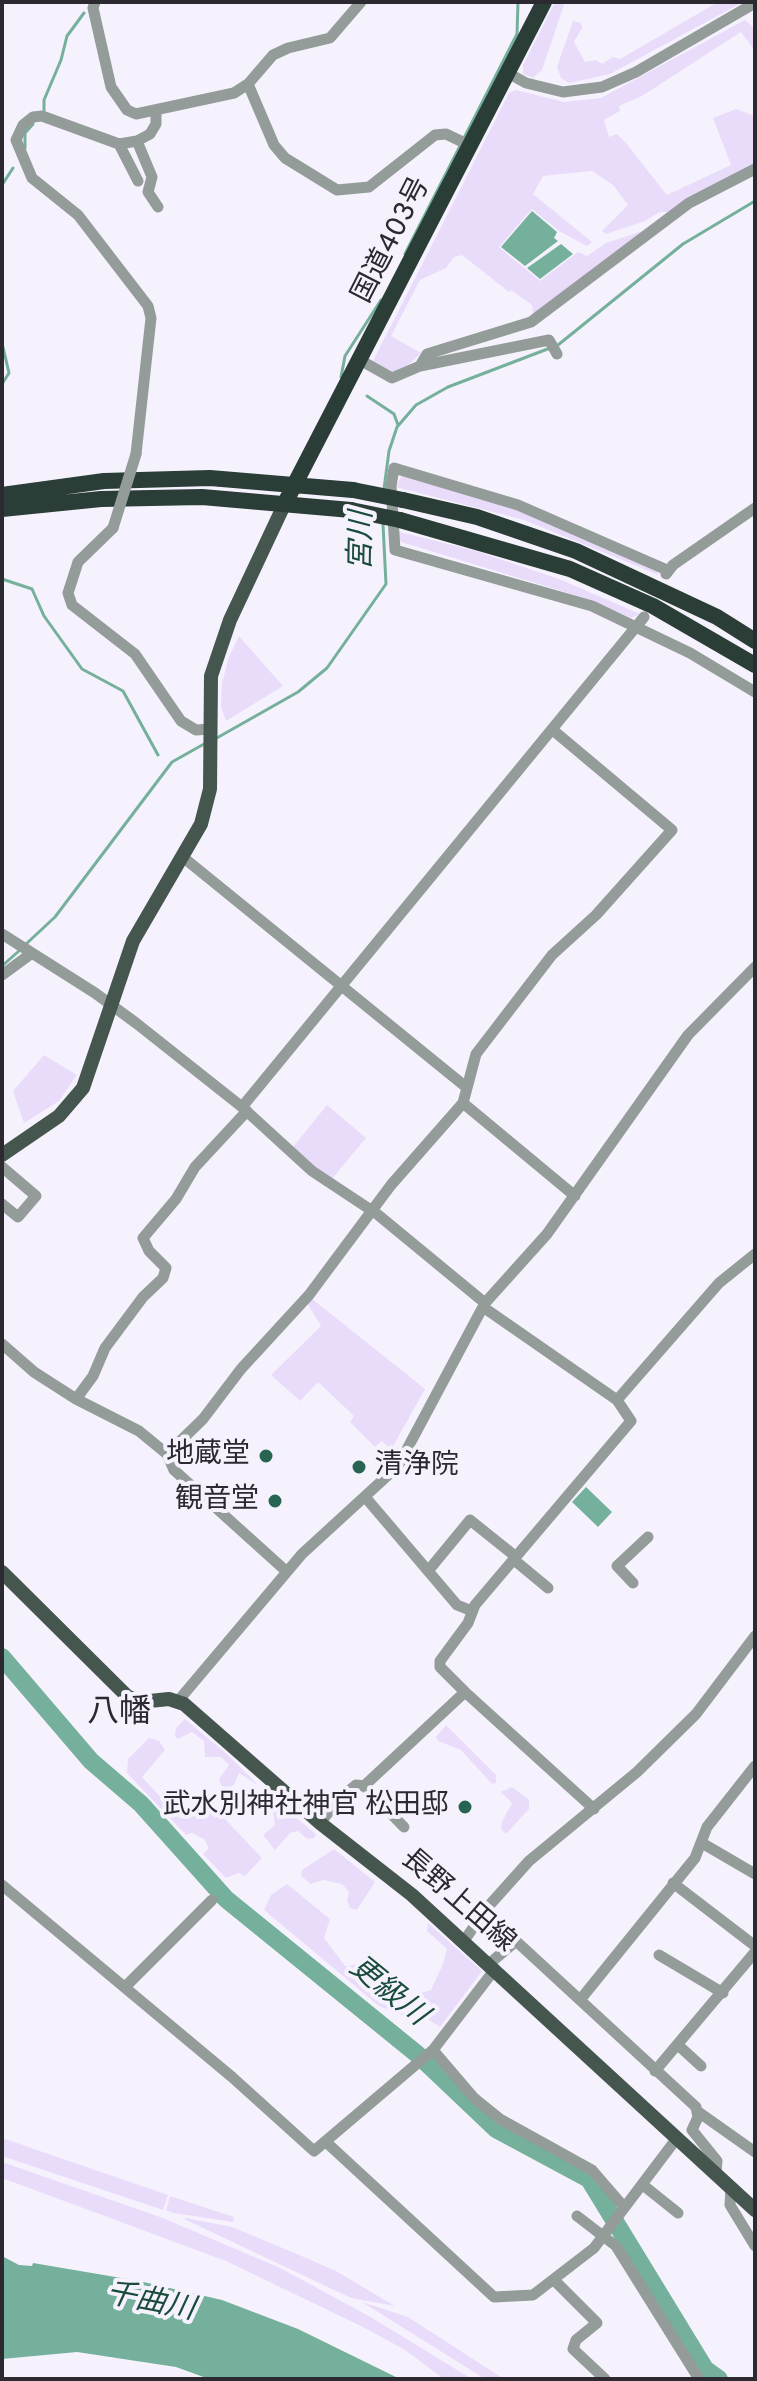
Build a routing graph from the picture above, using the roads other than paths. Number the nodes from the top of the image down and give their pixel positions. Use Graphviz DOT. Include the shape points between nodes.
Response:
graph roads {
  1 [pos="95,2"];
  2 [pos="361,2"];
  3 [pos="544,2"];
  4 [pos="753,8"];
  5 [pos="508,73"];
  6 [pos="248,84"];
  7 [pos="156,110"];
  8 [pos="137,141"];
  9 [pos="465,143"];
  10 [pos="119,144"];
  11 [pos="755,169"];
  12 [pos="138,181"];
  13 [pos="158,207"];
  14 [pos="554,348"];
  15 [pos="360,360"];
  16 [pos="420,366"];
  17 [pos="294,485"];
  18 [pos="2,495"];
  19 [pos="285,503"];
  20 [pos="755,508"];
  21 [pos="2,509"];
  22 [pos="644,617"];
  23 [pos="637,630"];
  24 [pos="755,641"];
  25 [pos="755,665"];
  26 [pos="755,692"];
  27 [pos="554,731"];
  28 [pos="210,737"];
  29 [pos="184,858"];
  30 [pos="2,934"];
  31 [pos="30,952"];
  32 [pos="755,967"];
  33 [pos="2,975"];
  34 [pos="343,984"];
  35 [pos="110,1003"];
  36 [pos="466,1087"];
  37 [pos="463,1103"];
  38 [pos="244,1109"];
  39 [pos="2,1155"];
  40 [pos="2,1167"];
  41 [pos="575,1196"];
  42 [pos="2,1204"];
  43 [pos="371,1213"];
  44 [pos="755,1254"];
  45 [pos="484,1305"];
  46 [pos="2,1344"];
  47 [pos="76,1399"];
  48 [pos="617,1400"];
  49 [pos="167,1454"];
  50 [pos="366,1498"];
  51 [pos="648,1537"];
  52 [pos="514,1558"];
  53 [pos="286,1571"];
  54 [pos="428,1571"];
  55 [pos="2,1572"];
  56 [pos="633,1583"];
  57 [pos="548,1588"];
  58 [pos="472,1611"];
  59 [pos="755,1636"];
  60 [pos="465,1692"];
  61 [pos="178,1701"];
  62 [pos="755,1766"];
  63 [pos="364,1786"];
  64 [pos="594,1809"];
  65 [pos="320,1823"];
  66 [pos="404,1827"];
  67 [pos="702,1843"];
  68 [pos="755,1874"];
  69 [pos="673,1883"];
  70 [pos="2,1885"];
  71 [pos="212,1900"];
  72 [pos="464,1941"];
  73 [pos="755,1949"];
  74 [pos="659,1955"];
  75 [pos="492,1966"];
  76 [pos="125,1987"];
  77 [pos="723,1993"];
  78 [pos="580,2000"];
  79 [pos="678,2045"];
  80 [pos="432,2051"];
  81 [pos="701,2066"];
  82 [pos="655,2071"];
  83 [pos="697,2111"];
  84 [pos="727,2133"];
  85 [pos="677,2138"];
  86 [pos="326,2142"];
  87 [pos="708,2146"];
  88 [pos="755,2152"];
  89 [pos="716,2172"];
  90 [pos="643,2185"];
  91 [pos="731,2187"];
  92 [pos="622,2209"];
  93 [pos="755,2210"];
  94 [pos="678,2213"];
  95 [pos="577,2216"];
  96 [pos="606,2232"];
  97 [pos="755,2246"];
  98 [pos="554,2280"];
  99 [pos="605,2379"];
  100 [pos="698,2379"];
  1 -- 7 [label="street" via="111,87 127,110"];
  2 -- 6 [label="street" via="330,38 273,55"];
  3 -- 5 [label="highway, 国道403号"];
  4 -- 5 [label="street" via="602,87 563,92"];
  5 -- 9 [label="highway, 国道403号"];
  6 -- 7 [label="street" via="213,100"];
  6 -- 9 [label="street" via="274,145 285,158 337,190 369,187 435,135"];
  7 -- 8 [label="street" via="150,134"];
  8 -- 10 [label="street"];
  8 -- 13 [label="street" via="152,177 148,192"];
  9 -- 15 [label="highway, 国道403号"];
  10 -- 12 [label="street"];
  10 -- 28 [label="street, bridge" via="42,116 28,120 16,140 32,178 86,224 148,306 151,318 136,454 113,528 78,562 68,593 72,605 135,654 181,721"];
  11 -- 16 [label="street" via="689,203 531,322 427,354"];
  14 -- 16 [label="street" via="549,340"];
  15 -- 16 [label="street" via="392,378"];
  15 -- 17 [label="highway, 国道403号"];
  17 -- 18 [label="highway" via="210,478 104,481"];
  17 -- 19 [label="highway, 国道403号"];
  17 -- 24 [label="highway, bridge" via="353,490 477,517 576,551 717,617"];
  19 -- 21 [label="highway" via="101,499"];
  19 -- 25 [label="highway, bridge" via="400,520 570,569 653,606"];
  19 -- 28 [label="main road" via="219,648 211,676"];
  20 -- 23 [label="street" via="666,573 518,505 394,468 395,550 592,606"];
  22 -- 23 [label="street"];
  23 -- 26 [label="street" via="690,653"];
  23 -- 27 [label="street"];
  27 -- 34 [label="street"];
  27 -- 36 [label="street" via="672,830 596,915 552,955 476,1054"];
  28 -- 29 [label="main road" via="207,808"];
  29 -- 34 [label="street"];
  29 -- 35 [label="main road" via="133,941"];
  30 -- 31 [label="street"];
  31 -- 33 [label="street"];
  31 -- 35 [label="street"];
  32 -- 41 [label="street" via="688,1035"];
  34 -- 36 [label="street"];
  34 -- 38 [label="street"];
  35 -- 38 [label="street"];
  35 -- 39 [label="main road" via="83,1088 59,1116"];
  36 -- 37 [label="street"];
  37 -- 41 [label="street"];
  37 -- 43 [label="street"];
  38 -- 43 [label="street" via="289,1152"];
  38 -- 47 [label="street" via="143,1238 166,1268 163,1278 105,1348"];
  40 -- 42 [label="street" via="36,1196 18,1217"];
  41 -- 45 [label="street"];
  43 -- 45 [label="street"];
  43 -- 49 [label="street" via="309,1295"];
  44 -- 48 [label="street" via="719,1283"];
  45 -- 48 [label="street"];
  45 -- 50 [label="street" via="398,1466"];
  46 -- 47 [label="street"];
  47 -- 49 [label="street" via="139,1431"];
  48 -- 52 [label="street" via="631,1421"];
  49 -- 53 [label="street" via="182,1478"];
  50 -- 53 [label="street"];
  50 -- 54 [label="street"];
  51 -- 56 [label="street" via="617,1566"];
  52 -- 54 [label="street" via="470,1520"];
  52 -- 57 [label="street"];
  52 -- 58 [label="street"];
  53 -- 61 [label="street"];
  54 -- 58 [label="street" via="457,1605"];
  55 -- 61 [label="main road" via="127,1696 140,1702"];
  58 -- 60 [label="street" via="440,1661"];
  59 -- 64 [label="street" via="696,1714"];
  60 -- 63 [label="street"];
  60 -- 64 [label="street"];
  61 -- 65 [label="main road, 長野上田線"];
  62 -- 67 [label="street" via="707,1827"];
  63 -- 65 [label="street" via="356,1785 338,1800"];
  63 -- 66 [label="street"];
  64 -- 72 [label="street" via="529,1861"];
  65 -- 72 [label="main road, 長野上田線"];
  67 -- 68 [label="street"];
  67 -- 69 [label="street"];
  69 -- 73 [label="street"];
  69 -- 78 [label="street"];
  70 -- 76 [label="street"];
  71 -- 76 [label="street"];
  72 -- 75 [label="main road, 長野上田線"];
  73 -- 77 [label="street"];
  74 -- 77 [label="street"];
  75 -- 78 [label="street" via="516,1941"];
  75 -- 80 [label="street"];
  75 -- 85 [label="main road, 長野上田線"];
  76 -- 86 [label="street" via="314,2151"];
  77 -- 79 [label="street"];
  78 -- 82 [label="street"];
  79 -- 81 [label="street"];
  79 -- 82 [label="street"];
  80 -- 86 [label="street"];
  80 -- 92 [label="street" via="500,2119 592,2170"];
  82 -- 83 [label="street"];
  83 -- 84 [label="street"];
  83 -- 87 [label="street" via="692,2130"];
  84 -- 87 [label="street"];
  84 -- 88 [label="street"];
  85 -- 89 [label="main road, 長野上田線"];
  85 -- 90 [label="street"];
  86 -- 98 [label="street" via="494,2297 533,2295"];
  87 -- 89 [label="street" via="717,2161"];
  89 -- 91 [label="main road, 長野上田線"];
  90 -- 92 [label="street"];
  90 -- 94 [label="street"];
  91 -- 93 [label="main road, 長野上田線"];
  91 -- 97 [label="street" via="730,2205"];
  92 -- 96 [label="street"];
  95 -- 96 [label="street"];
  96 -- 98 [label="street"];
  96 -- 100 [label="street"];
  98 -- 99 [label="street" via="597,2323 573,2349"];
}
